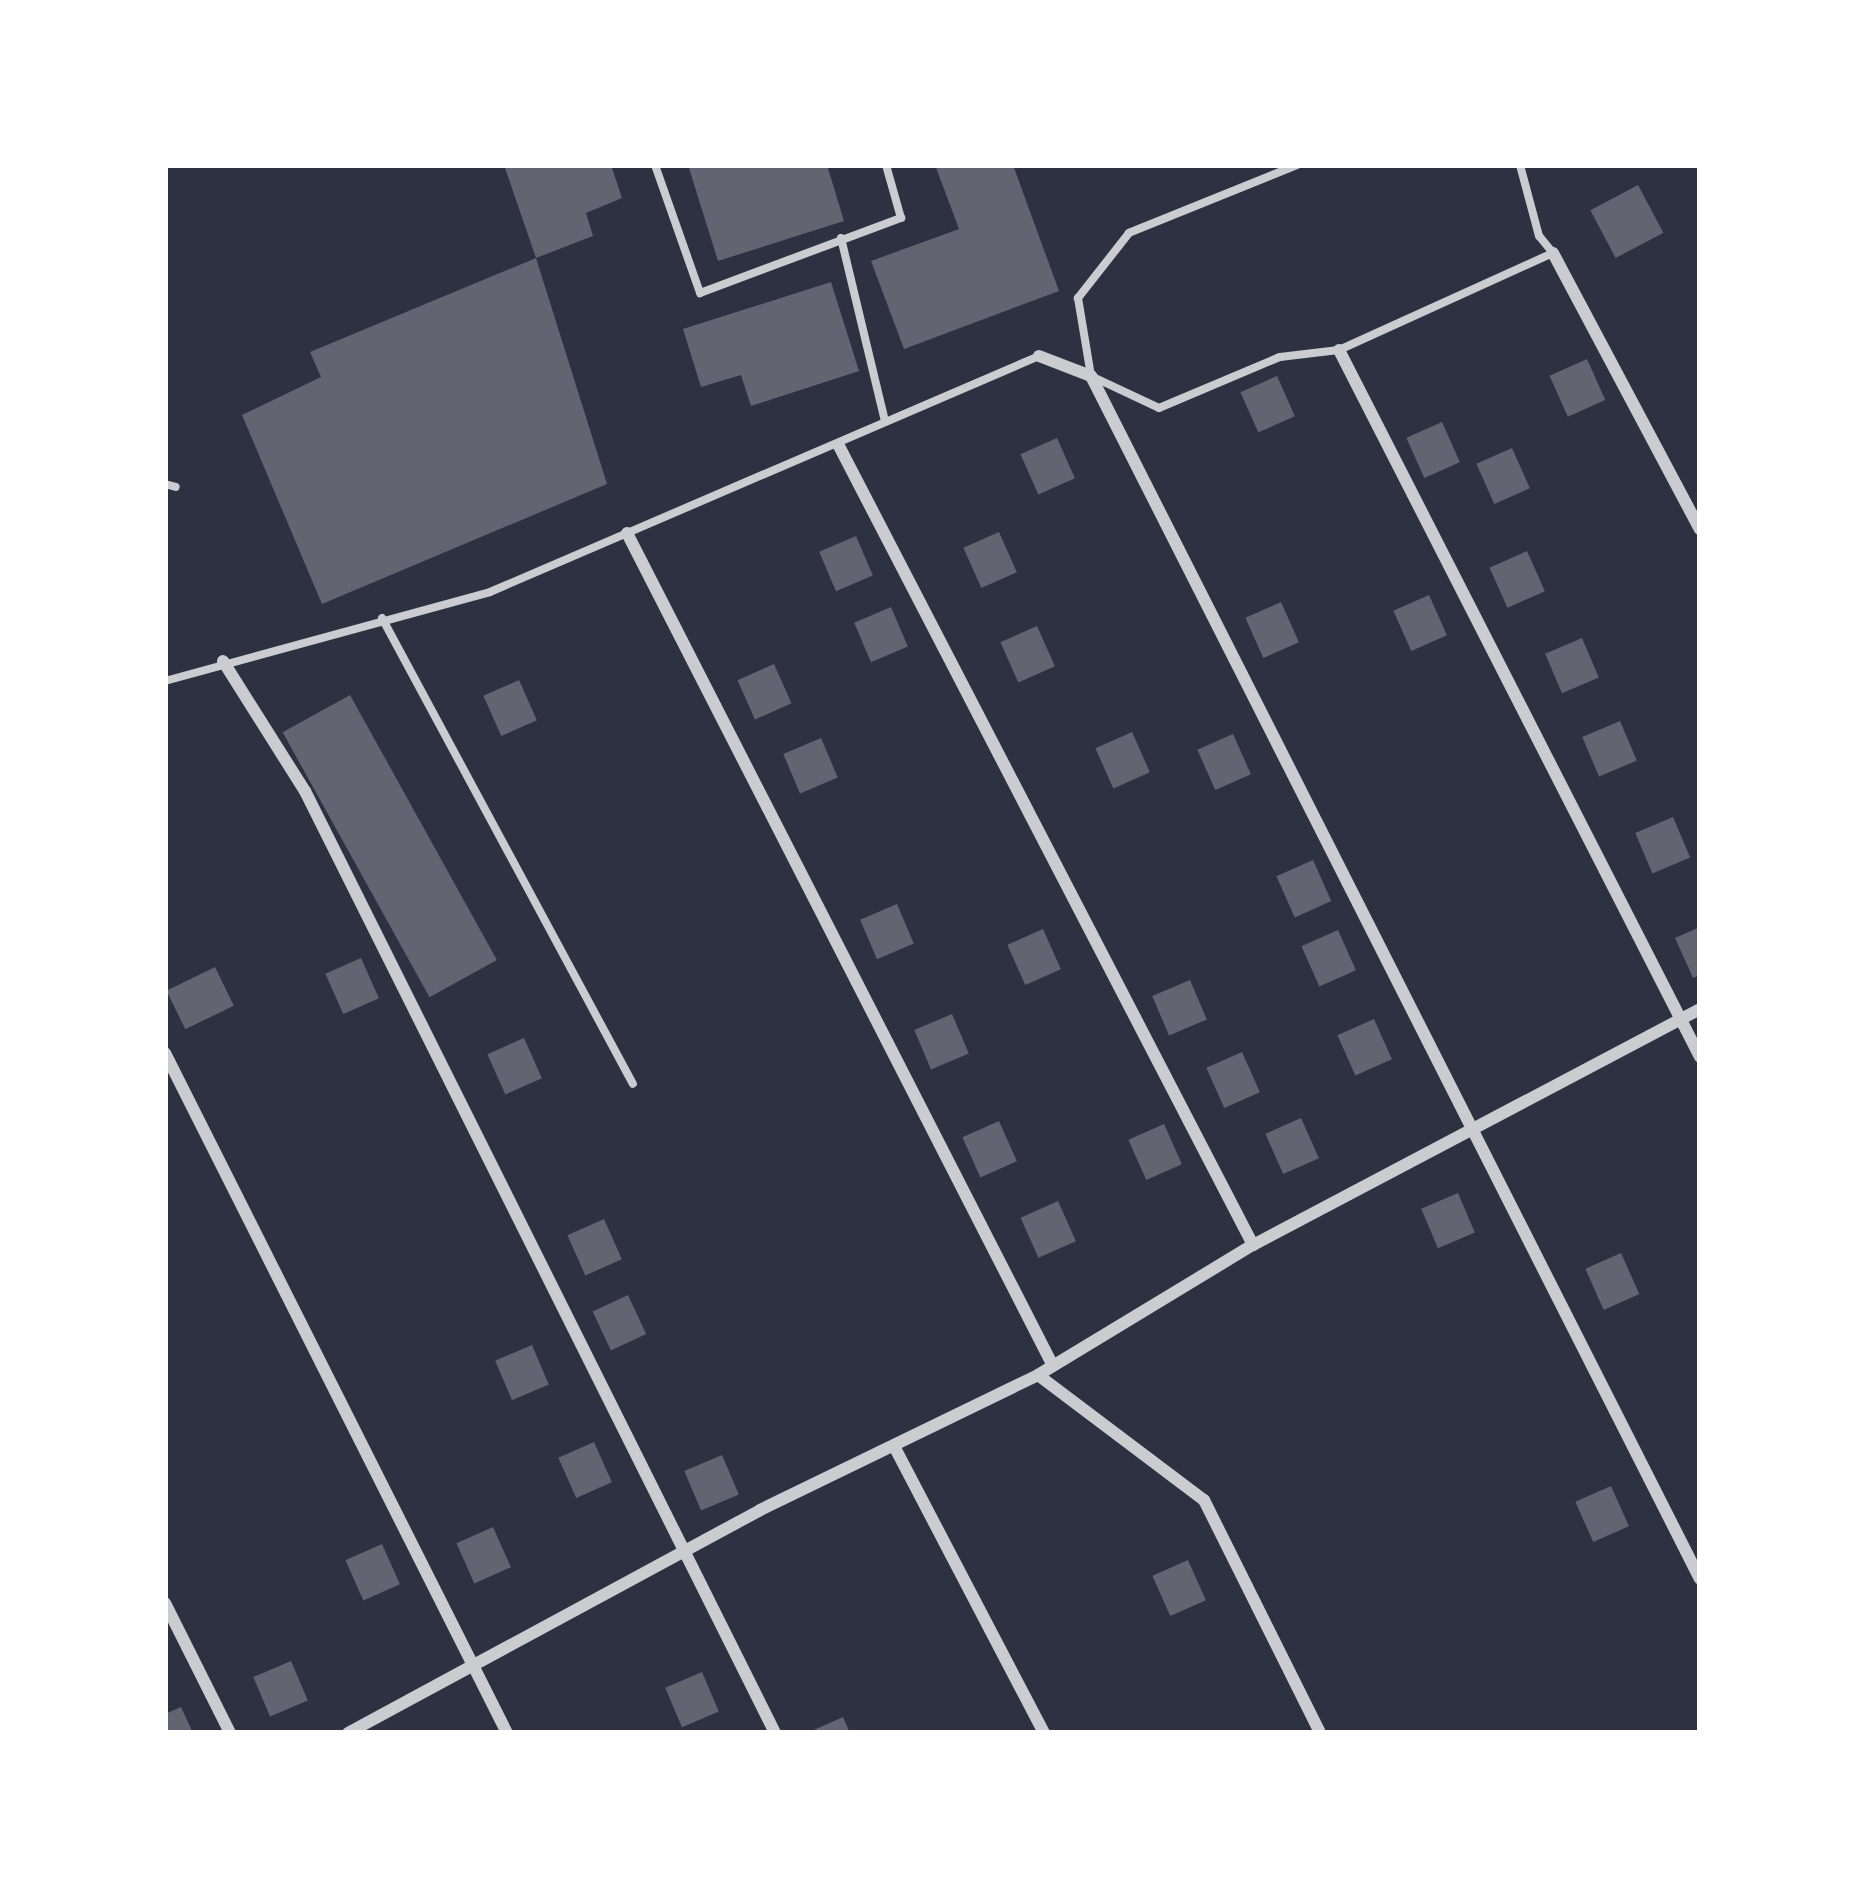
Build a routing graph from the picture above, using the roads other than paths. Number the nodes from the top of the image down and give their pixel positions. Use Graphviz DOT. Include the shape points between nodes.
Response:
graph roads {
  1 [pos="656,165"];
  2 [pos="886,165"];
  3 [pos="1298,165"];
  4 [pos="1520,165"];
  5 [pos="841,238"];
  6 [pos="1553,253"];
  7 [pos="1339,350"];
  8 [pos="1039,356"];
  9 [pos="1091,376"];
  10 [pos="885,421"];
  11 [pos="839,446"];
  12 [pos="1700,529"];
  13 [pos="627,532"];
  14 [pos="382,618"];
  15 [pos="223,661"];
  16 [pos="165,681"];
  17 [pos="1700,1009"];
  18 [pos="1681,1019"];
  19 [pos="165,1052"];
  20 [pos="1700,1057"];
  21 [pos="633,1084"];
  22 [pos="1471,1128"];
  23 [pos="1253,1246"];
  24 [pos="1052,1364"];
  25 [pos="1038,1375"];
  26 [pos="894,1447"];
  27 [pos="685,1551"];
  28 [pos="1700,1579"];
  29 [pos="165,1603"];
  30 [pos="473,1665"];
  31 [pos="230,1733"];
  32 [pos="348,1733"];
  33 [pos="507,1733"];
  34 [pos="775,1733"];
  35 [pos="1044,1733"];
  36 [pos="1320,1733"];
  1 -- 5 [label="lane" via="700,293"];
  2 -- 5 [label="lane" via="901,218"];
  3 -- 9 [label="lane" via="1129,233 1078,298"];
  4 -- 6 [label="lane" via="1539,236"];
  5 -- 10 [label="lane"];
  6 -- 7 [label="lane"];
  6 -- 12 [label="street"];
  7 -- 9 [label="lane" via="1280,357 1159,408"];
  7 -- 18 [label="street"];
  8 -- 9 [label="street"];
  8 -- 10 [label="lane"];
  9 -- 22 [label="street"];
  10 -- 11 [label="lane"];
  11 -- 13 [label="lane"];
  11 -- 23 [label="street"];
  13 -- 14 [label="lane" via="490,592"];
  13 -- 24 [label="street"];
  14 -- 15 [label="lane"];
  14 -- 21 [label="lane"];
  15 -- 16 [label="lane"];
  15 -- 27 [label="street" via="304,791"];
  17 -- 18 [label="street"];
  18 -- 20 [label="street"];
  18 -- 22 [label="street"];
  19 -- 30 [label="street"];
  22 -- 23 [label="street"];
  22 -- 28 [label="street"];
  23 -- 24 [label="street"];
  24 -- 25 [label="street"];
  25 -- 26 [label="street"];
  25 -- 36 [label="street" via="1204,1500"];
  26 -- 27 [label="street"];
  26 -- 35 [label="street"];
  27 -- 30 [label="street"];
  27 -- 34 [label="street"];
  29 -- 31 [label="street"];
  30 -- 32 [label="street"];
  30 -- 33 [label="street"];
}
